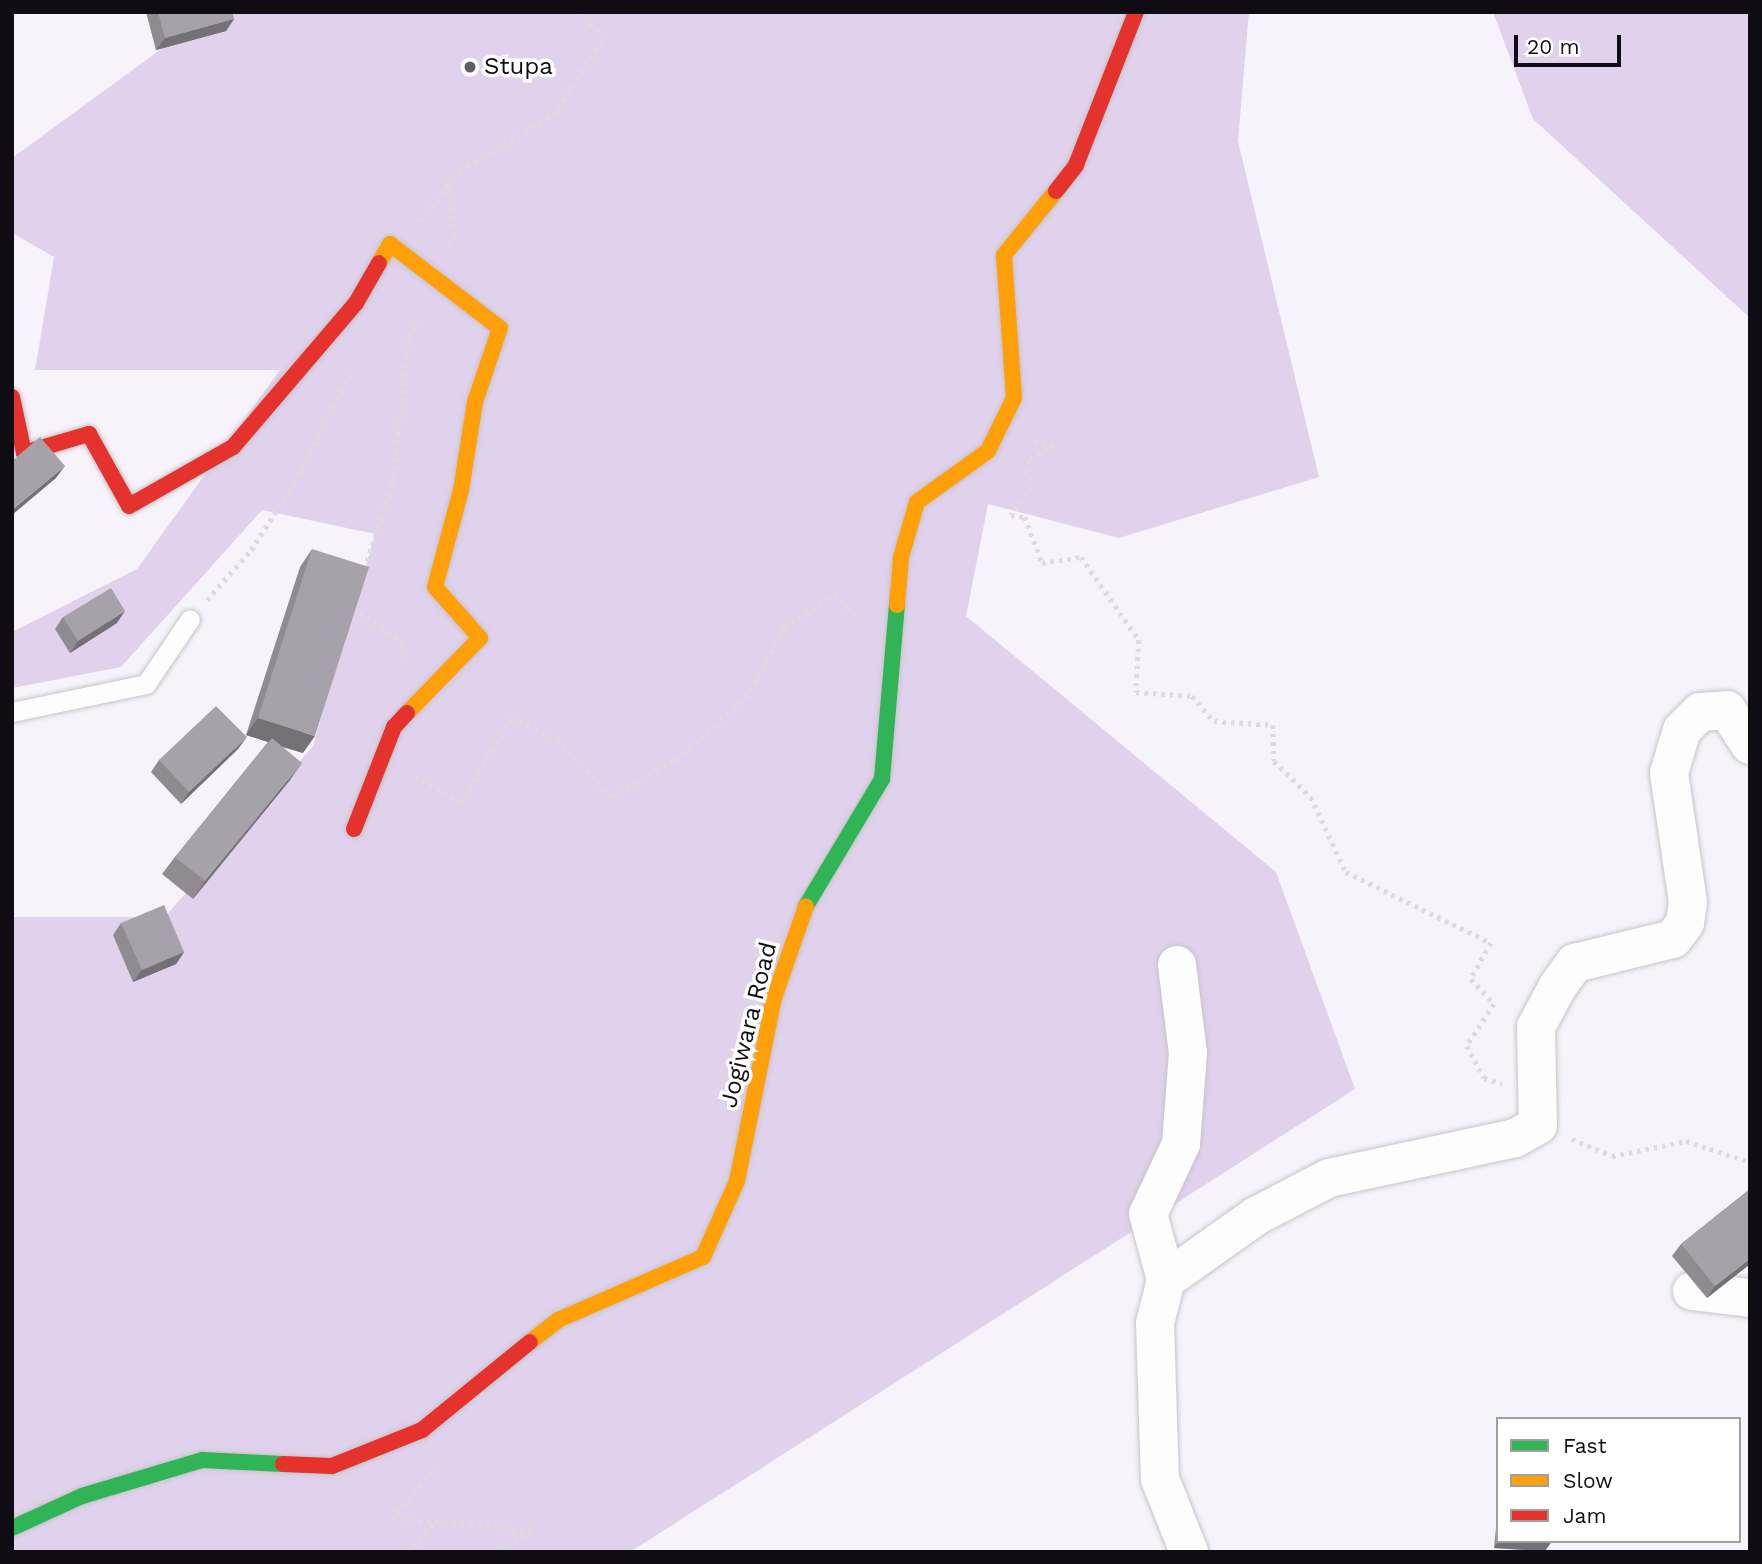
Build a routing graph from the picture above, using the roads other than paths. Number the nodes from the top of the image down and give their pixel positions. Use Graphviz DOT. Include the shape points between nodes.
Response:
graph roads {
  1 [pos="1136,12"];
  2 [pos="12,397"];
  3 [pos="190,620"];
  4 [pos="12,712"];
  5 [pos="1750,745"];
  6 [pos="354,829"];
  7 [pos="1177,965"];
  8 [pos="1166,1280"];
  9 [pos="1692,1291"];
  10 [pos="1750,1298"];
  11 [pos="12,1528"];
  12 [pos="1189,1552"];
  1 -- 11 [label="street, Jogiwara Road" via="1076,165 1004,255 1013,398 988,451 917,502 901,557 898,653 882,779 801,915 774,998 737,1181 703,1257 558,1320 422,1430 332,1466 202,1460 82,1496"];
  2 -- 6 [label="street" via="24,453 89,434 129,506 233,447 356,303 390,244 432,282 500,328 475,402 461,491 435,587 480,638 401,719"];
  3 -- 4 [label="lane" via="146,684"];
  5 -- 8 [label="street" via="1727,710 1700,712 1682,730 1669,773 1688,902 1685,923 1662,943 1575,963 1558,986 1536,1027 1538,1125 1515,1138 1329,1178 1256,1216"];
  7 -- 8 [label="street" via="1188,1053 1181,1144 1148,1214"];
  8 -- 12 [label="street" via="1155,1323 1160,1479"];
  9 -- 10 [label="street"];
}
